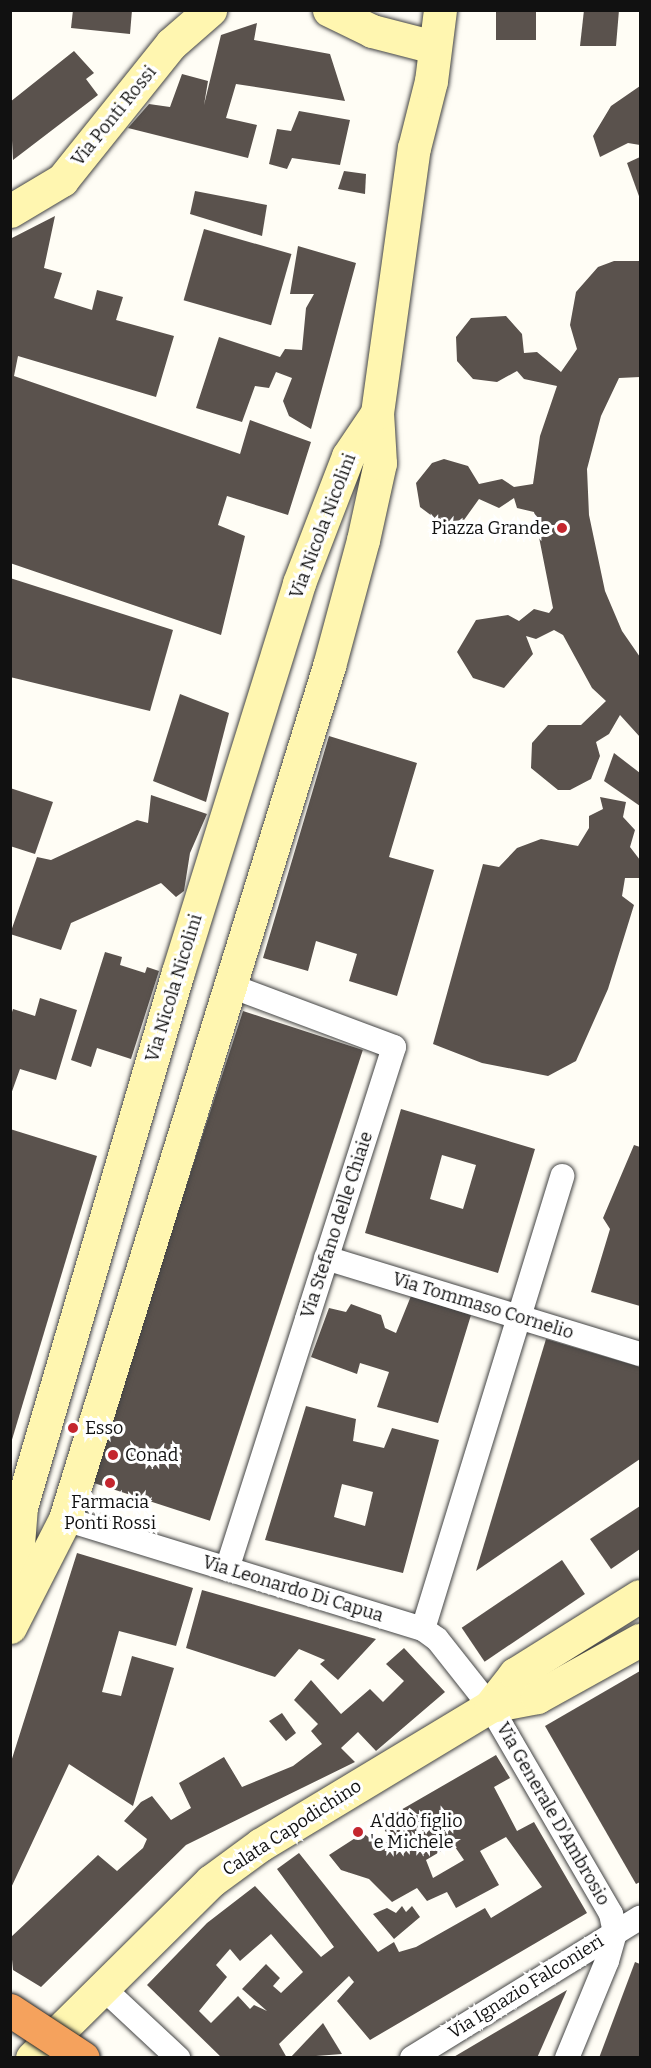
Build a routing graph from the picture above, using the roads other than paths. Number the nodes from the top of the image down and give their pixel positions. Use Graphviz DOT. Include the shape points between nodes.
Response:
graph roads {
  1 [pos="210,10"];
  2 [pos="329,10"];
  3 [pos="440,10"];
  4 [pos="434,47"];
  5 [pos="10,211"];
  6 [pos="377,413"];
  7 [pos="312,561"];
  8 [pos="350,583"];
  9 [pos="231,986"];
  10 [pos="562,1176"];
  11 [pos="326,1258"];
  12 [pos="518,1317"];
  13 [pos="640,1354"];
  14 [pos="16,1505"];
  15 [pos="65,1519"];
  16 [pos="227,1569"];
  17 [pos="640,1596"];
  18 [pos="11,1625"];
  19 [pos="423,1629"];
  20 [pos="640,1640"];
  21 [pos="490,1706"];
  22 [pos="640,1917"];
  23 [pos="615,1933"];
  24 [pos="103,1988"];
  25 [pos="10,2010"];
  26 [pos="35,2056"];
  27 [pos="82,2058"];
  28 [pos="177,2058"];
  29 [pos="412,2058"];
  30 [pos="567,2058"];
  1 -- 5 [label="street, Via Ponti Rossi" via="171,44 62,180"];
  2 -- 4 [label="street" via="372,31"];
  3 -- 4 [label="street"];
  4 -- 6 [label="street" via="414,148"];
  6 -- 7 [label="street, Via Nicola Nicolini" via="348,456"];
  6 -- 8 [label="street, Via Nicola Nicolini" via="380,463"];
  7 -- 8 [label="street" via="321,553 339,554 349,568"];
  7 -- 14 [label="street, Via Nicola Nicolini" via="299,584"];
  8 -- 9 [label="street, Via Nicola Nicolini"];
  9 -- 11 [label="street, Via Stefano delle Chiaie" via="394,1047"];
  9 -- 15 [label="street, Via Nicola Nicolini"];
  10 -- 12 [label="street"];
  11 -- 12 [label="street, Via Tommaso Cornelio"];
  11 -- 16 [label="street, Via Stefano delle Chiaie"];
  12 -- 13 [label="street, Via Tommaso Cornelio"];
  12 -- 19 [label="street"];
  14 -- 15 [label="street"];
  14 -- 18 [label="street, Via Nicola Nicolini"];
  15 -- 16 [label="street, Via Leonardo Di Capua"];
  15 -- 18 [label="street, Via Nicola Nicolini"];
  16 -- 19 [label="street, Via Leonardo Di Capua"];
  17 -- 21 [label="street, Calata Capodichino" via="515,1674"];
  19 -- 21 [label="street, Via Leonardo Di Capua" via="465,1670"];
  20 -- 21 [label="street, Calata Capodichino" via="537,1697"];
  21 -- 23 [label="street, Via Generale D'Ambrosio" via="602,1895"];
  21 -- 24 [label="street, Calata Capodichino" via="219,1875"];
  22 -- 23 [label="street, Via Ignazio Falconieri"];
  23 -- 29 [label="street, Via Ignazio Falconieri"];
  23 -- 30 [label="street"];
  24 -- 26 [label="street, Calata Capodichino"];
  24 -- 28 [label="street"];
  25 -- 27 [label="highway, bridge"];
}
